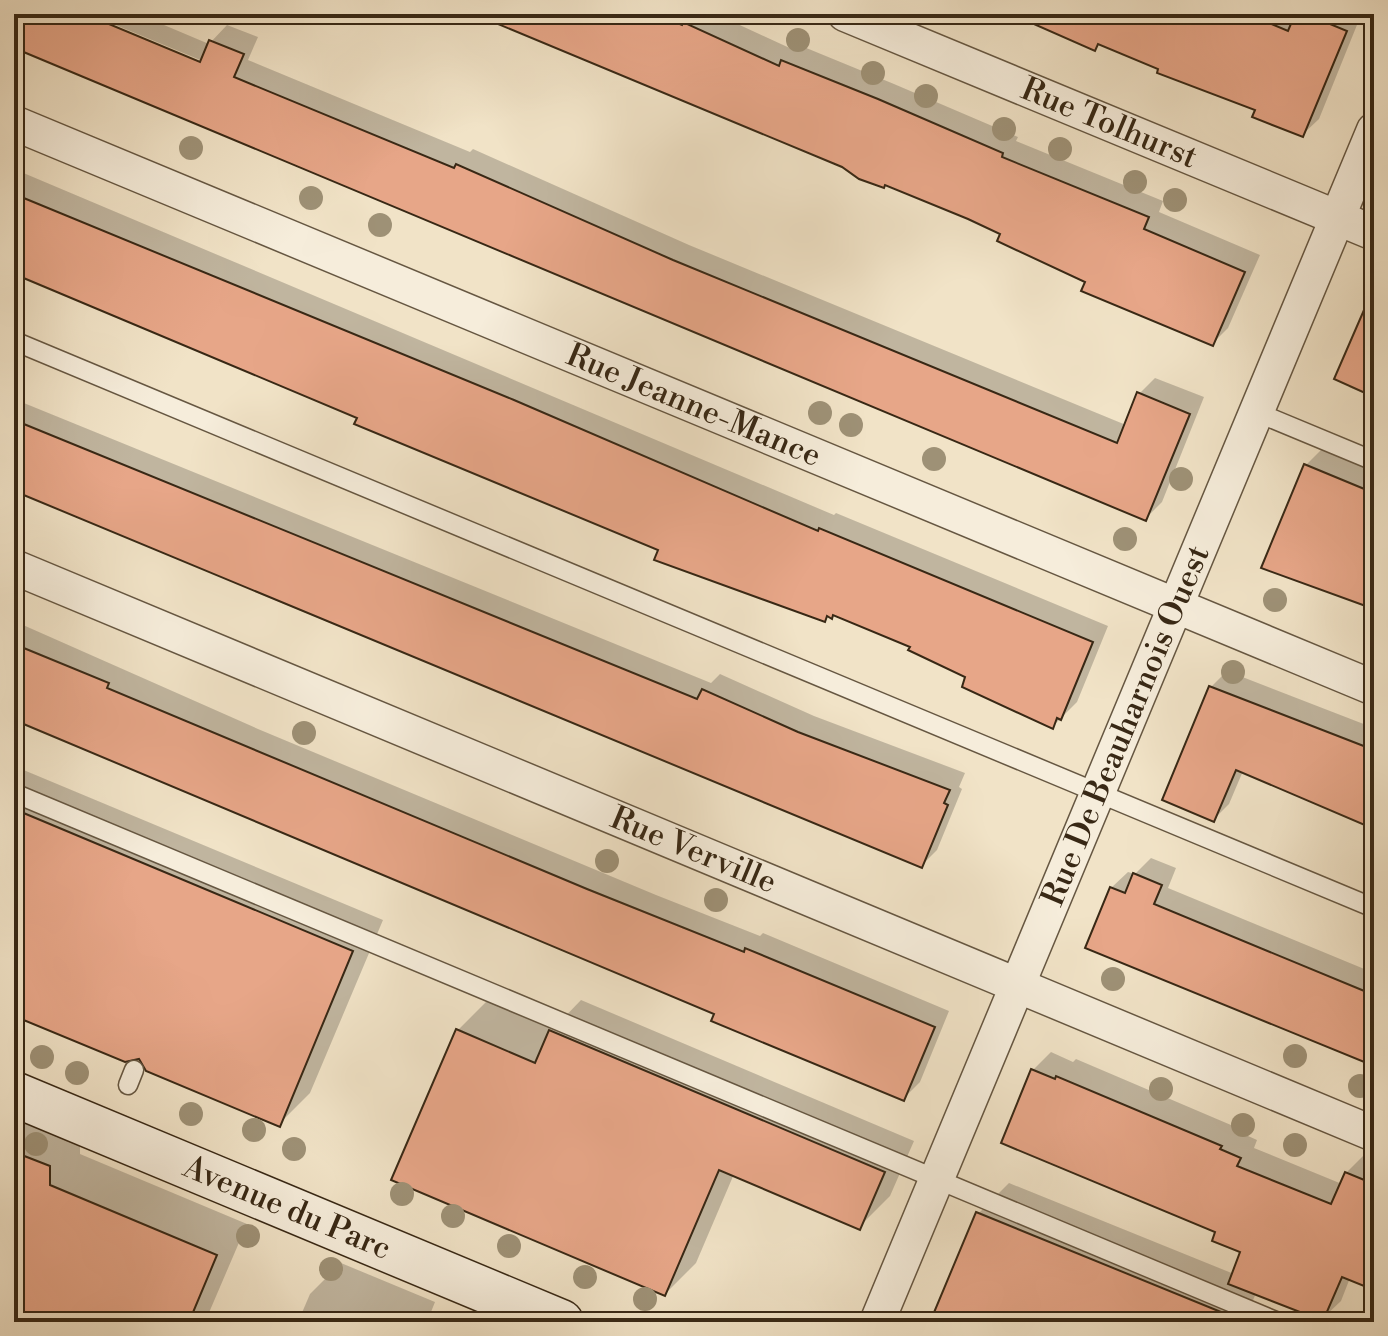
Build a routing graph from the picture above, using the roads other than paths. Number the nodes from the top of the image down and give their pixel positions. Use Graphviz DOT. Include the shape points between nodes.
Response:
graph roads {
  1 [pos="845,14"];
  2 [pos="14,123"];
  3 [pos="1374,130"];
  4 [pos="1337,218"];
  5 [pos="1374,233"];
  6 [pos="14,341"];
  7 [pos="1256,412"];
  8 [pos="1374,461"];
  9 [pos="14,567"];
  10 [pos="1177,607"];
  11 [pos="1374,688"];
  12 [pos="14,793"];
  13 [pos="1096,794"];
  14 [pos="1374,908"];
  15 [pos="1016,985"];
  16 [pos="14,1094"];
  17 [pos="1374,1134"];
  18 [pos="936,1177"];
  19 [pos="561,1322"];
  20 [pos="877,1322"];
  21 [pos="1278,1322"];
  1 -- 4 [label="street, Rue Tolhurst"];
  2 -- 10 [label="street, Rue Jeanne-Mance"];
  3 -- 4 [label="street, Rue De Beauharnois Ouest"];
  4 -- 5 [label="street, Rue Tolhurst"];
  4 -- 7 [label="street, Rue De Beauharnois Ouest"];
  6 -- 13 [label="lane"];
  7 -- 8 [label="lane"];
  7 -- 10 [label="street, Rue De Beauharnois Ouest"];
  9 -- 15 [label="street, Rue Verville"];
  10 -- 11 [label="street, Rue Jeanne-Mance"];
  10 -- 13 [label="street, Rue De Beauharnois Ouest"];
  12 -- 18 [label="lane"];
  13 -- 14 [label="lane"];
  13 -- 15 [label="street, Rue De Beauharnois Ouest"];
  15 -- 17 [label="street, Rue Verville"];
  15 -- 18 [label="street, Rue De Beauharnois Ouest"];
  16 -- 19 [label="street, Avenue du Parc"];
  18 -- 20 [label="street, Rue De Beauharnois Ouest"];
  18 -- 21 [label="lane"];
}
